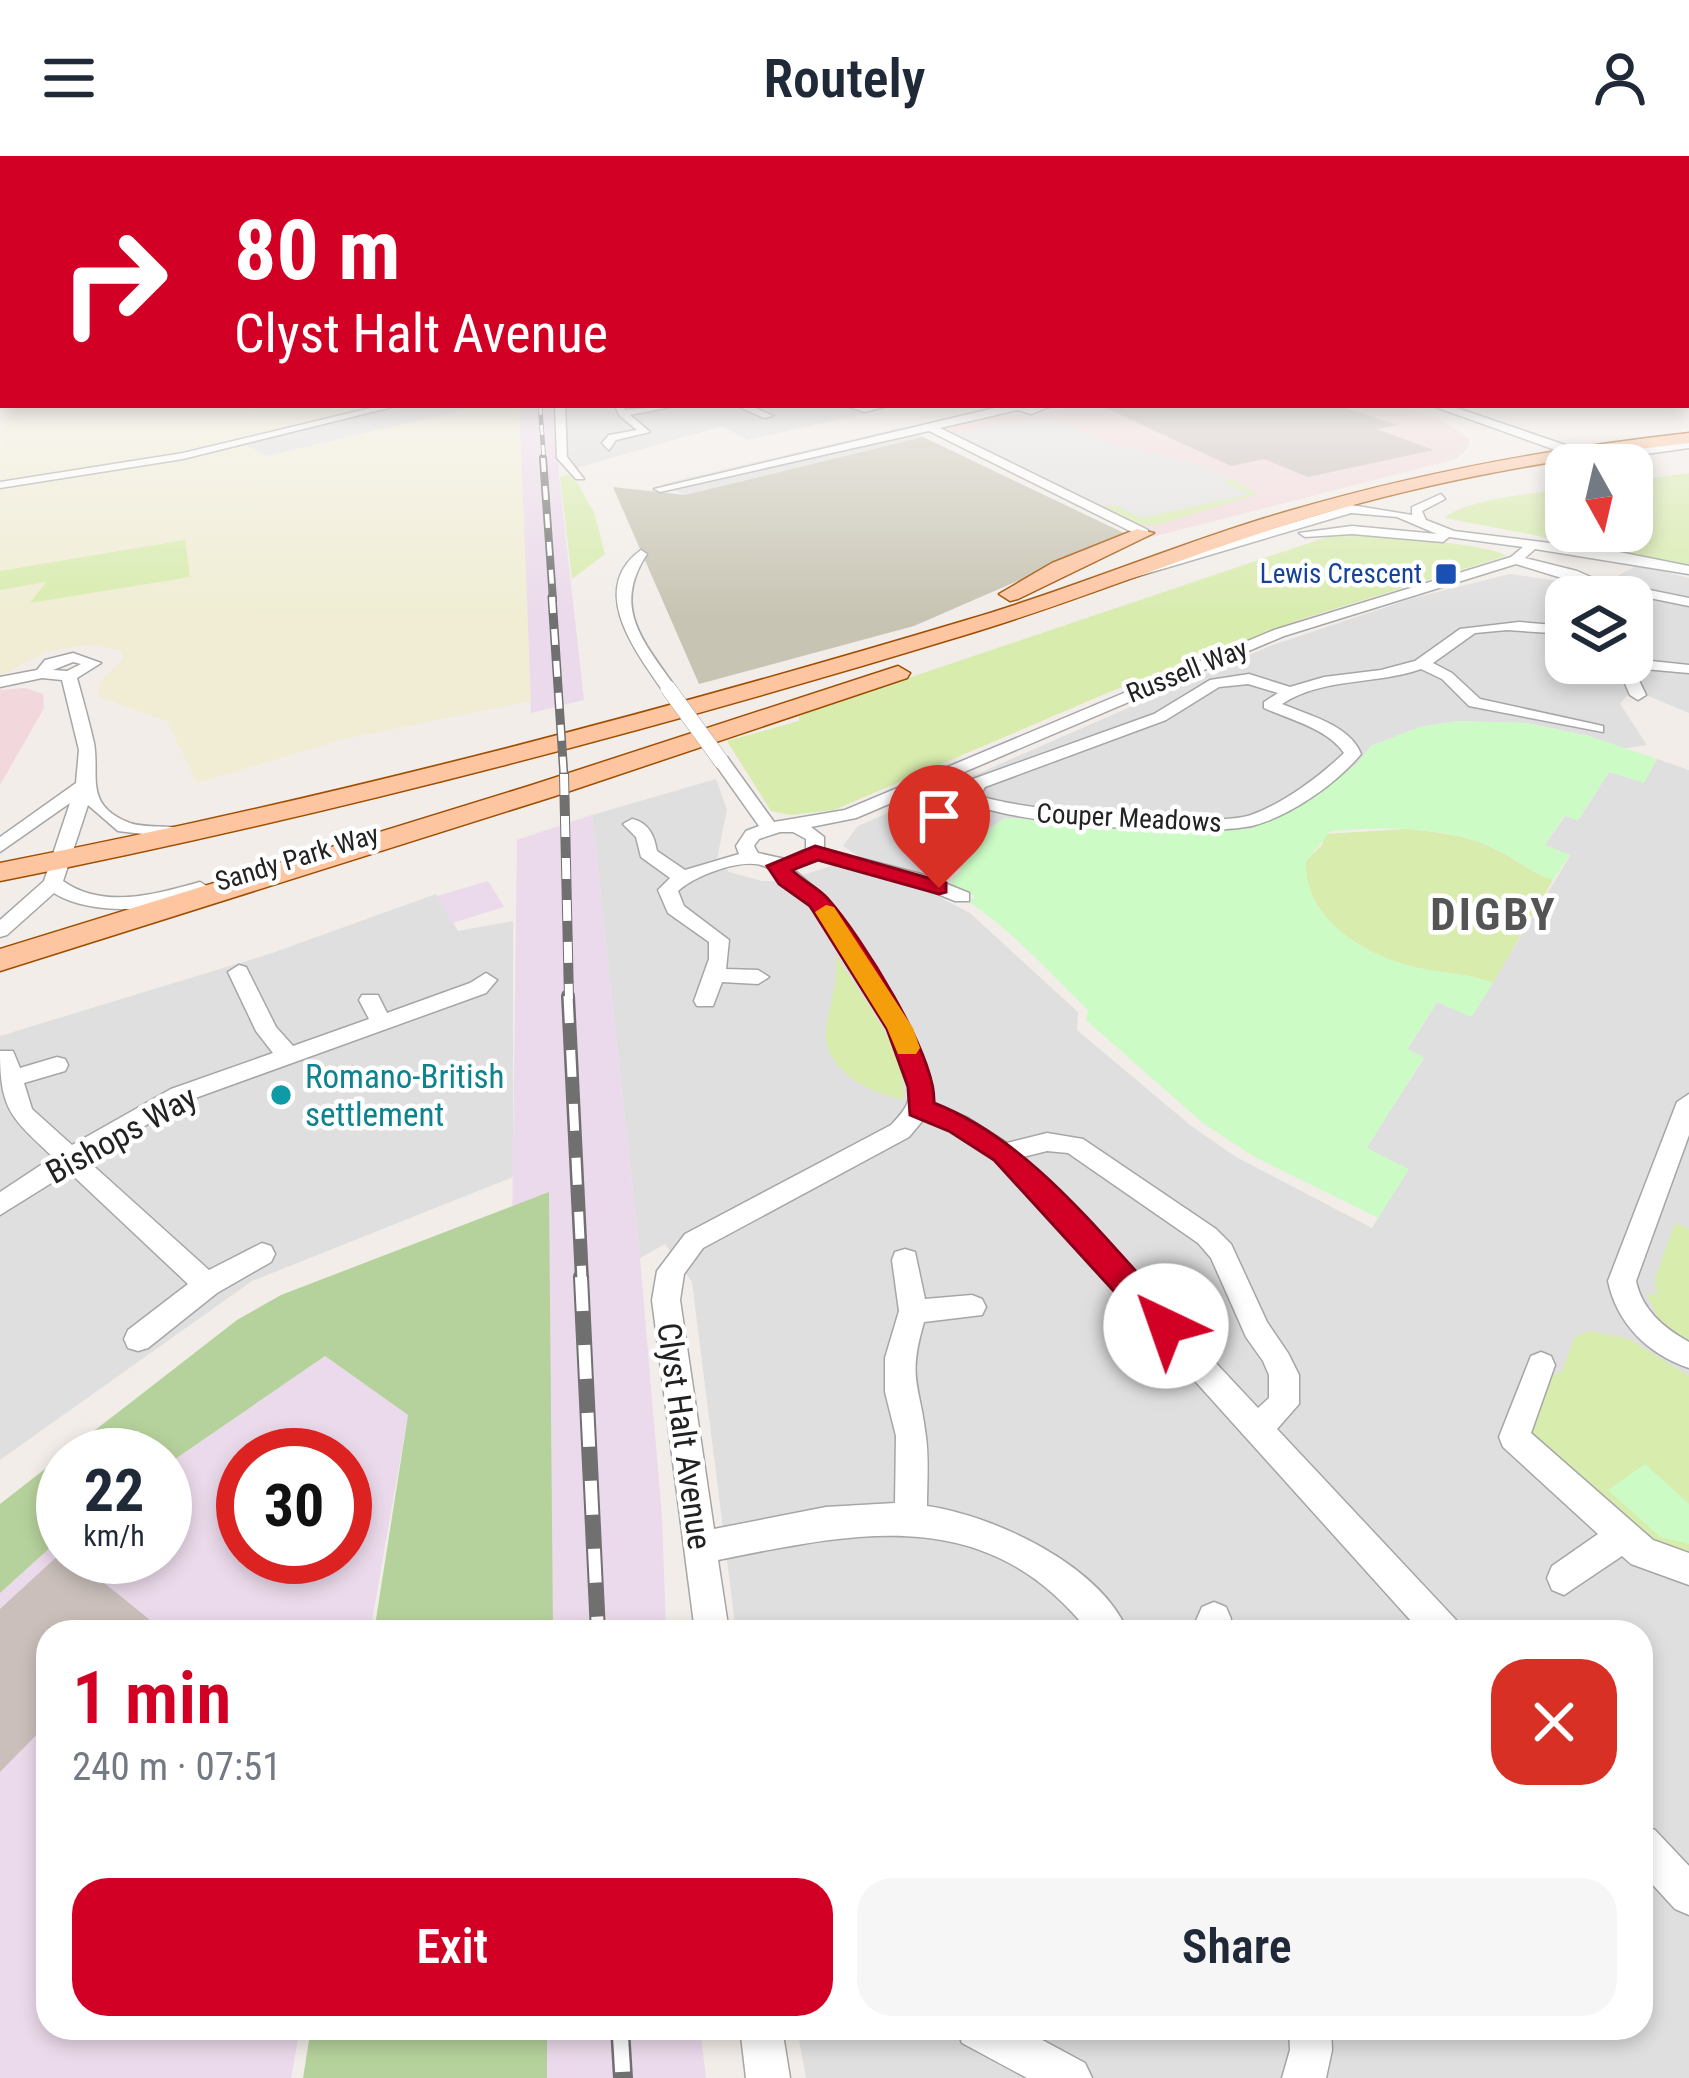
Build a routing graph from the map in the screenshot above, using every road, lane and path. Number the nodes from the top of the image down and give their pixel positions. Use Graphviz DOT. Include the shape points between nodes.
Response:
graph roads {
  1 [pos="259,438"];
  2 [pos="561,438"];
  3 [pos="612,438"];
  4 [pos="872,438"];
  5 [pos="951,438"];
  6 [pos="1521,438"];
  7 [pos="1586,438"];
  8 [pos="1681,444"];
  9 [pos="609,447"];
  10 [pos="1653,457"];
  11 [pos="1545,462"];
  12 [pos="1505,466"];
  13 [pos="580,476"];
  14 [pos="1545,478"];
  15 [pos="0,485"];
  16 [pos="660,489"];
  17 [pos="1441,497"];
  18 [pos="1373,502"];
  19 [pos="1420,520"];
  20 [pos="1144,533"];
  21 [pos="1303,533"];
  22 [pos="1454,535"];
  23 [pos="1494,542"];
  24 [pos="641,554"];
  25 [pos="1523,554"];
  26 [pos="1689,570"];
  27 [pos="1578,576"];
  28 [pos="1653,595"];
  29 [pos="1689,602"];
  30 [pos="1545,629"];
  31 [pos="1422,663"];
  32 [pos="827,667"];
  33 [pos="1689,669"];
  34 [pos="43,673"];
  35 [pos="69,676"];
  36 [pos="0,682"];
  37 [pos="1287,691"];
  38 [pos="1638,695"];
  39 [pos="1597,729"];
  40 [pos="84,785"];
  41 [pos="542,791"];
  42 [pos="850,814"];
  43 [pos="632,824"];
  44 [pos="778,826"];
  45 [pos="192,834"];
  46 [pos="0,846"];
  47 [pos="815,851"];
  48 [pos="750,856"];
  49 [pos="778,866"];
  50 [pos="946,869"];
  51 [pos="0,872"];
  52 [pos="58,872"];
  53 [pos="682,877"];
  54 [pos="930,884"];
  55 [pos="962,897"];
  56 [pos="818,902"];
  57 [pos="0,931"];
  58 [pos="0,960"];
  59 [pos="239,972"];
  60 [pos="715,975"];
  61 [pos="758,977"];
  62 [pos="486,980"];
  63 [pos="370,1000"];
  64 [pos="705,1001"];
  65 [pos="382,1024"];
  66 [pos="290,1057"];
  67 [pos="57,1065"];
  68 [pos="1689,1102"];
  69 [pos="920,1108"];
  70 [pos="1004,1153"];
  71 [pos="70,1158"];
  72 [pos="0,1205"];
  73 [pos="262,1254"];
  74 [pos="905,1261"];
  75 [pos="207,1285"];
  76 [pos="972,1307"];
  77 [pos="913,1311"];
  78 [pos="137,1339"];
  79 [pos="1689,1356"];
  80 [pos="1541,1365"];
  81 [pos="1257,1426"];
  82 [pos="911,1518"];
  83 [pos="1622,1536"];
  84 [pos="701,1547"];
  85 [pos="1689,1569"];
  86 [pos="1564,1577"];
  87 [pos="710,1620"];
  88 [pos="1102,1620"];
  89 [pos="1433,1620"];
  90 [pos="1653,1857"];
  91 [pos="1689,1895"];
  92 [pos="763,2040"];
  93 [pos="999,2040"];
  94 [pos="1309,2040"];
  95 [pos="768,2078"];
  96 [pos="1070,2078"];
  97 [pos="1304,2078"];
  1 -- 15 [label="street"];
  2 -- 13 [label="street" via="562,458"];
  3 -- 9 [label="street"];
  4 -- 16 [label="street"];
  5 -- 20 [label="street"];
  6 -- 12 [label="street" via="1532,453"];
  7 -- 8 [label="street"];
  8 -- 10 [label="main road"];
  11 -- 12 [label="main road"];
  12 -- 18 [label="main road"];
  14 -- 17 [label="main road"];
  17 -- 18 [label="main road"];
  17 -- 19 [label="street" via="1416,510"];
  18 -- 19 [label="street, Russell Way"];
  18 -- 21 [label="main road"];
  18 -- 22 [label="street, Russell Way" via="1415,527"];
  18 -- 32 [label="main road" via="1262,525 991,621"];
  19 -- 22 [label="street, Russell Way"];
  20 -- 32 [label="main road"];
  21 -- 23 [label="street, Russell Way"];
  21 -- 41 [label="main road"];
  22 -- 23 [label="street, Russell Way"];
  23 -- 25 [label="street, Russell Way"];
  24 -- 44 [label="street, bridge" via="619,600 626,625 721,761"];
  25 -- 26 [label="street, Russell Way" via="1614,555"];
  25 -- 27 [label="street"];
  25 -- 42 [label="street, Russell Way" via="1279,633"];
  28 -- 29 [label="street"];
  30 -- 31 [label="street, Couper Meadows" via="1471,629"];
  31 -- 37 [label="street, Couper Meadows"];
  31 -- 39 [label="street" via="1474,703"];
  32 -- 45 [label="main road"];
  33 -- 38 [label="street" via="1623,663"];
  34 -- 35 [label="street"];
  34 -- 35 [label="street" via="61,659 92,659 90,668"];
  34 -- 36 [label="street"];
  35 -- 40 [label="street" via="87,750"];
  37 -- 37 [label="street, Couper Meadows" via="1270,705 1324,728 1353,754 1255,820 1029,813 973,800 979,782 1160,717 1215,683 1249,679"];
  40 -- 45 [label="street, Sandy Park Way" via="109,822"];
  40 -- 46 [label="street"];
  40 -- 52 [label="street"];
  41 -- 52 [label="street, Sandy Park Way" via="502,795 165,898 75,898"];
  41 -- 58 [label="main road"];
  42 -- 44 [label="street, Russell Way"];
  42 -- 47 [label="street, Russell Way"];
  43 -- 53 [label="street" via="648,853"];
  44 -- 47 [label="street" via="805,830"];
  44 -- 48 [label="street" via="747,841"];
  45 -- 52 [label="main road"];
  47 -- 49 [label="street"];
  47 -- 54 [label="street"];
  47 -- 56 [label="street"];
  48 -- 49 [label="street"];
  48 -- 53 [label="street"];
  49 -- 56 [label="street"];
  50 -- 54 [label="street"];
  51 -- 52 [label="main road"];
  52 -- 57 [label="street"];
  53 -- 60 [label="street" via="668,890 670,900 719,940"];
  54 -- 55 [label="street"];
  56 -- 69 [label="street" via="900,1028 921,1087"];
  59 -- 66 [label="street" via="267,1031"];
  60 -- 61 [label="street"];
  60 -- 64 [label="street"];
  62 -- 65 [label="street, Bishops Way"];
  63 -- 65 [label="street"];
  65 -- 66 [label="street, Bishops Way"];
  66 -- 71 [label="street, Bishops Way" via="179,1096"];
  67 -- 71 [label="street" via="8,1068 21,1113"];
  68 -- 79 [label="street" via="1622,1281 1650,1332"];
  69 -- 70 [label="street"];
  69 -- 84 [label="street, Clyst Halt Avenue" via="900,1130 694,1241 671,1271 666,1300"];
  70 -- 81 [label="street"];
  70 -- 81 [label="street" via="1047,1142 1074,1145 1222,1252 1284,1375 1284,1404"];
  71 -- 72 [label="street, Bishops Way"];
  71 -- 75 [label="street"];
  73 -- 75 [label="street"];
  74 -- 77 [label="street"];
  75 -- 78 [label="street"];
  76 -- 77 [label="street"];
  77 -- 82 [label="street" via="899,1358 911,1436"];
  80 -- 83 [label="street" via="1514,1437"];
  81 -- 89 [label="street"];
  82 -- 84 [label="street" via="864,1518"];
  82 -- 88 [label="street" via="951,1526 1048,1568"];
  83 -- 85 [label="street" via="1642,1553"];
  83 -- 86 [label="street"];
  84 -- 87 [label="street, Clyst Halt Avenue"];
  90 -- 91 [label="street"];
  92 -- 95 [label="street"];
  93 -- 96 [label="street"];
  94 -- 97 [label="street"];
}
